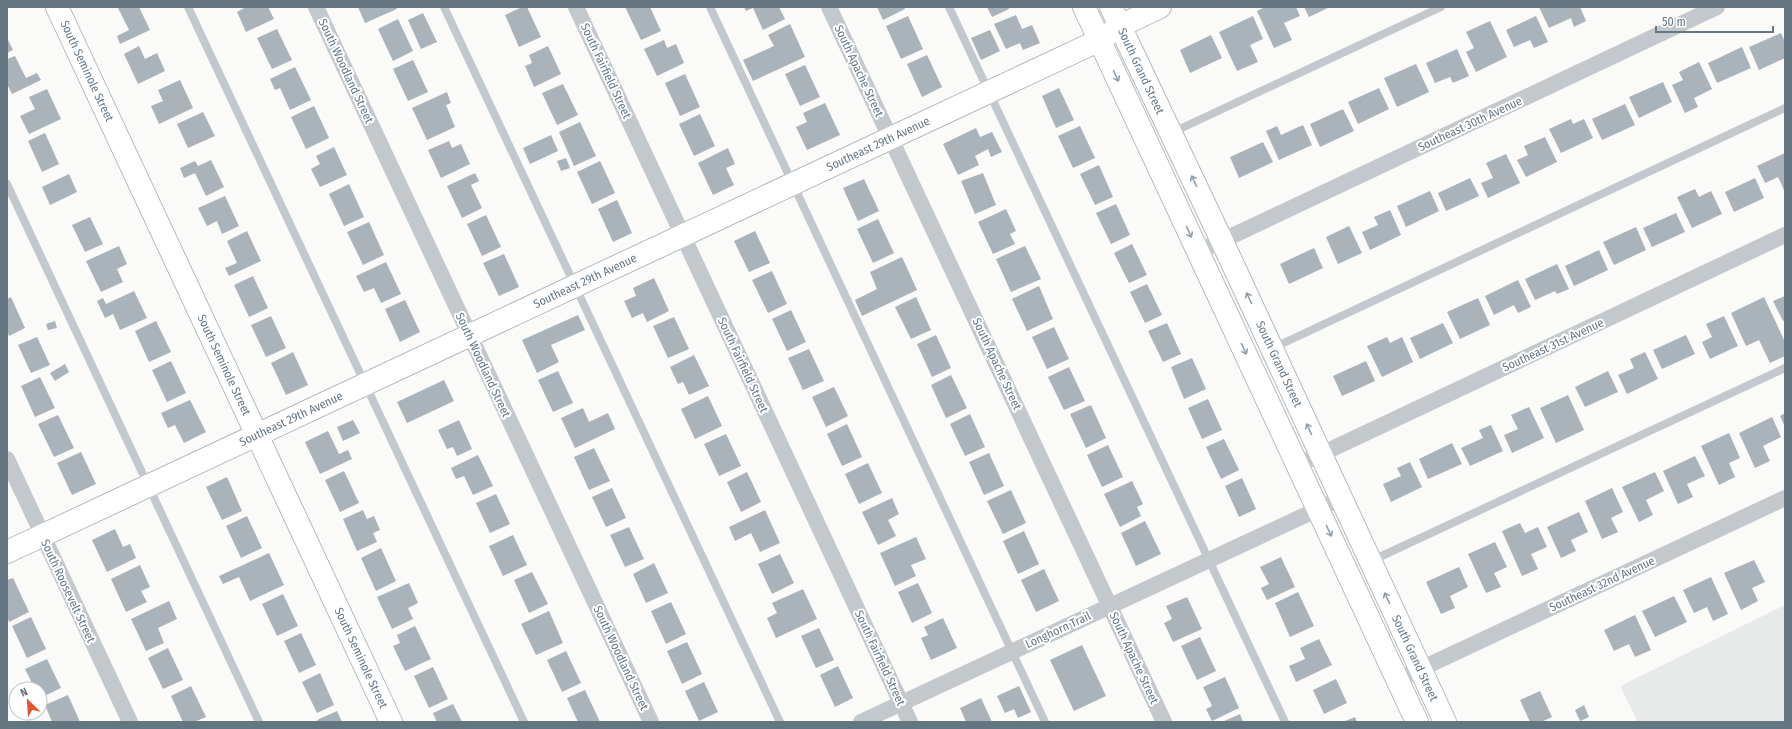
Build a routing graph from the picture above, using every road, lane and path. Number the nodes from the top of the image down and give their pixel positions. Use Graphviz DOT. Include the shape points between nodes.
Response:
graph roads {
  1 [pos="57,7"];
  2 [pos="188,7"];
  3 [pos="316,7"];
  4 [pos="444,7"];
  5 [pos="576,7"];
  6 [pos="710,7"];
  7 [pos="829,7"];
  8 [pos="949,7"];
  9 [pos="1084,7"];
  10 [pos="1160,7"];
  11 [pos="1441,7"];
  12 [pos="1717,7"];
  13 [pos="1116,16"];
  14 [pos="1100,40"];
  15 [pos="988,92"];
  16 [pos="1785,108"];
  17 [pos="1171,133"];
  18 [pos="891,138"];
  19 [pos="7,184"];
  20 [pos="793,184"];
  21 [pos="1785,235"];
  22 [pos="683,236"];
  23 [pos="1222,240"];
  24 [pos="1198,252"];
  25 [pos="574,286"];
  26 [pos="470,335"];
  27 [pos="1272,348"];
  28 [pos="1785,368"];
  29 [pos="365,384"];
  30 [pos="256,435"];
  31 [pos="1321,454"];
  32 [pos="7,459"];
  33 [pos="1298,465"];
  34 [pos="147,486"];
  35 [pos="1342,498"];
  36 [pos="1785,498"];
  37 [pos="1318,509"];
  38 [pos="43,535"];
  39 [pos="7,552"];
  40 [pos="1208,560"];
  41 [pos="1370,561"];
  42 [pos="1110,606"];
  43 [pos="1012,651"];
  44 [pos="1420,669"];
  45 [pos="1397,680"];
  46 [pos="902,703"];
  47 [pos="130,722"];
  48 [pos="259,722"];
  49 [pos="391,722"];
  50 [pos="524,722"];
  51 [pos="651,722"];
  52 [pos="780,722"];
  53 [pos="861,722"];
  54 [pos="910,722"];
  55 [pos="1045,722"];
  56 [pos="1164,722"];
  57 [pos="1285,722"];
  58 [pos="1417,722"];
  59 [pos="1445,722"];
  1 -- 30 [label="street, South Seminole Street"];
  2 -- 29 [label="lane"];
  3 -- 26 [label="street, South Woodland Street"];
  4 -- 25 [label="lane"];
  5 -- 22 [label="street, South Fairfield Street"];
  6 -- 20 [label="lane"];
  7 -- 18 [label="street, South Apache Street"];
  8 -- 15 [label="lane"];
  9 -- 14 [label="street, South Grand Street"];
  10 -- 13 [label="street, Southeast 29th Avenue"];
  11 -- 17 [label="lane"];
  12 -- 23 [label="street, Southeast 30th Avenue"];
  13 -- 14 [label="street, Southeast 29th Avenue"];
  13 -- 17 [label="street, South Grand Street"];
  14 -- 15 [label="street, Southeast 29th Avenue"];
  14 -- 24 [label="street, South Grand Street, one-way"];
  15 -- 18 [label="street, Southeast 29th Avenue"];
  15 -- 40 [label="lane"];
  16 -- 27 [label="lane"];
  23 -- 17 [label="street, South Grand Street, one-way"];
  18 -- 20 [label="street, Southeast 29th Avenue"];
  18 -- 42 [label="street, South Apache Street"];
  19 -- 34 [label="lane"];
  20 -- 22 [label="street, Southeast 29th Avenue"];
  20 -- 43 [label="lane"];
  21 -- 31 [label="street, Southeast 31st Avenue"];
  22 -- 25 [label="street, Southeast 29th Avenue"];
  22 -- 46 [label="street, South Fairfield Street"];
  23 -- 24 [label="street, Southeast 30th Avenue"];
  27 -- 23 [label="street, South Grand Street, one-way"];
  24 -- 33 [label="street, South Grand Street, one-way"];
  25 -- 26 [label="street, Southeast 29th Avenue"];
  25 -- 52 [label="lane"];
  26 -- 29 [label="street, Southeast 29th Avenue"];
  26 -- 51 [label="street, South Woodland Street"];
  31 -- 27 [label="street, South Grand Street, one-way"];
  28 -- 41 [label="lane"];
  29 -- 30 [label="street, Southeast 29th Avenue"];
  29 -- 50 [label="lane"];
  30 -- 34 [label="street, Southeast 29th Avenue"];
  30 -- 49 [label="street, South Seminole Street"];
  31 -- 33 [label="street, Southeast 31st Avenue"];
  31 -- 35 [label="street, South Grand Street"];
  32 -- 38 [label="street, South Roosevelt Street"];
  33 -- 37 [label="street, South Grand Street"];
  34 -- 38 [label="street, Southeast 29th Avenue"];
  34 -- 48 [label="lane"];
  35 -- 37 [label="street, Longhorn Trail"];
  35 -- 41 [label="street, South Grand Street"];
  36 -- 44 [label="street, Southeast 32nd Avenue"];
  37 -- 40 [label="street, Longhorn Trail"];
  37 -- 45 [label="street, South Grand Street, one-way"];
  38 -- 39 [label="street, Southeast 29th Avenue"];
  38 -- 47 [label="street, South Roosevelt Street"];
  40 -- 42 [label="street, Longhorn Trail"];
  40 -- 57 [label="lane"];
  44 -- 41 [label="street, South Grand Street, one-way"];
  42 -- 43 [label="street, Longhorn Trail"];
  42 -- 56 [label="street, South Apache Street"];
  43 -- 46 [label="street, Longhorn Trail"];
  43 -- 55 [label="lane"];
  44 -- 45 [label="street, Southeast 32nd Avenue"];
  44 -- 59 [label="street, South Grand Street"];
  45 -- 58 [label="street, South Grand Street"];
  46 -- 53 [label="street, Longhorn Trail"];
  46 -- 54 [label="street, South Fairfield Street"];
}
